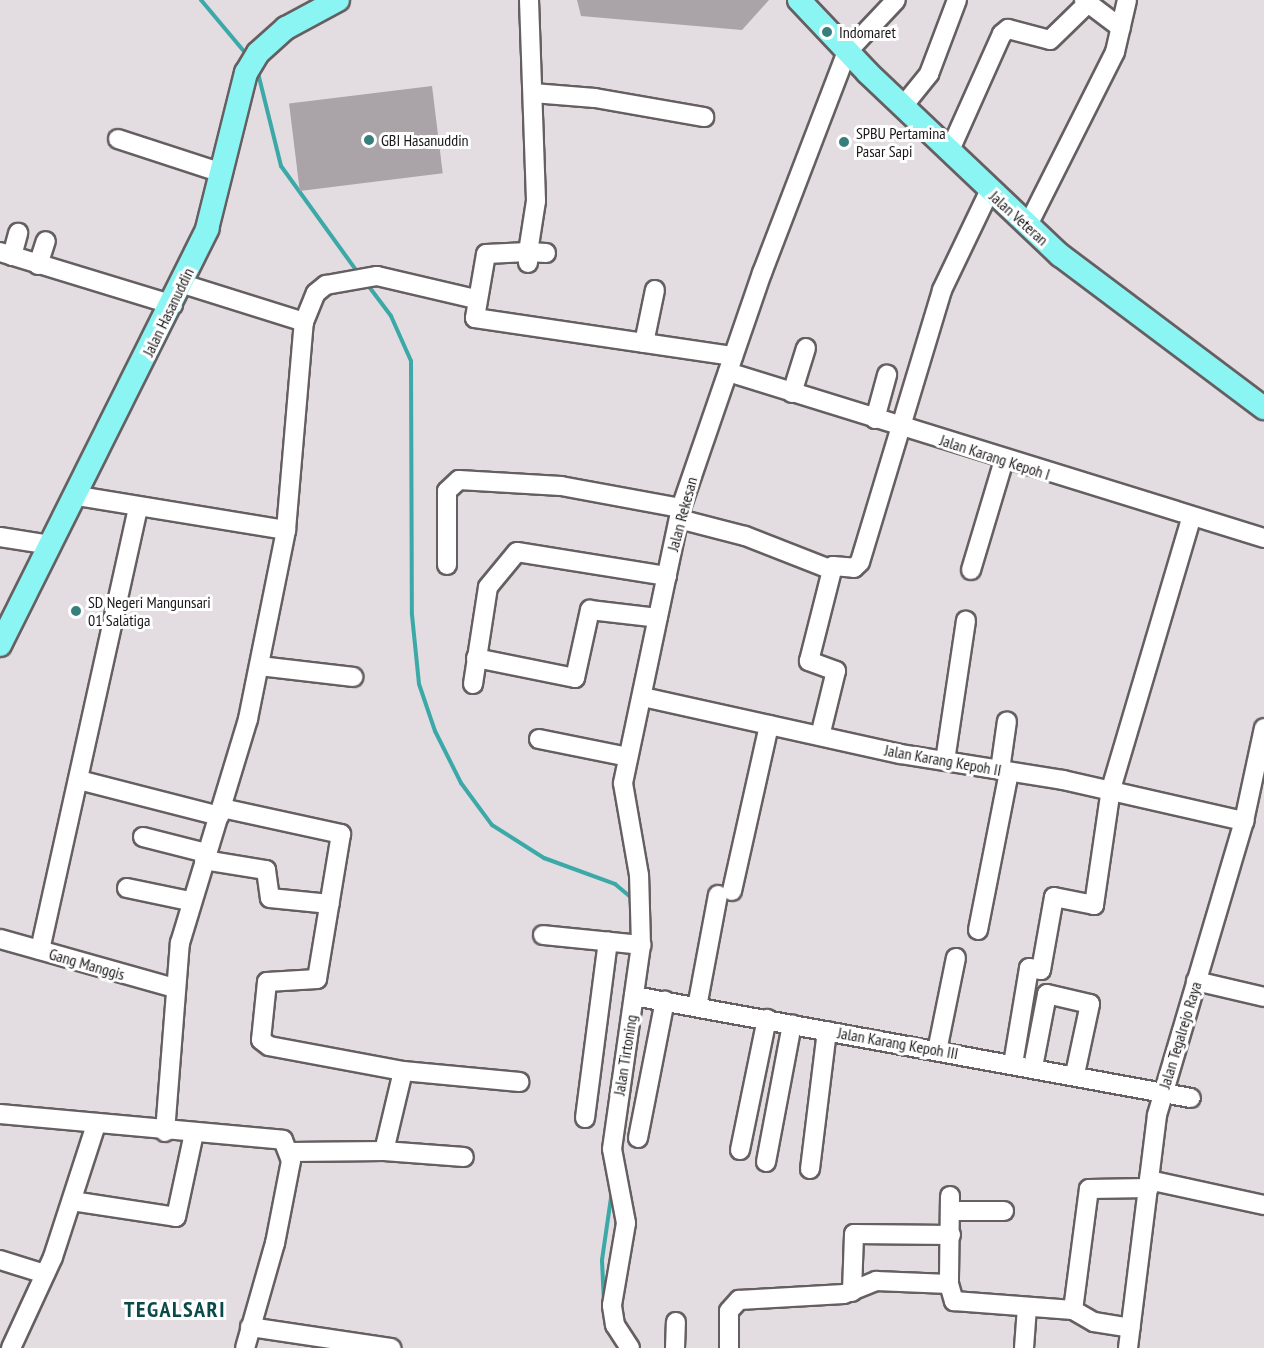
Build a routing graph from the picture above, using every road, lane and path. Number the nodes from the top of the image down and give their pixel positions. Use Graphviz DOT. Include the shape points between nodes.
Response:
graph roads {
  1 [pos="338,0"];
  2 [pos="529,0"];
  3 [pos="799,0"];
  4 [pos="896,0"];
  5 [pos="957,0"];
  6 [pos="1127,0"];
  7 [pos="1086,1"];
  8 [pos="1121,28"];
  9 [pos="847,52"];
  10 [pos="533,93"];
  11 [pos="904,105"];
  12 [pos="704,117"];
  13 [pos="118,139"];
  14 [pos="950,150"];
  15 [pos="222,173"];
  16 [pos="989,192"];
  17 [pos="1028,225"];
  18 [pos="18,233"];
  19 [pos="46,241"];
  20 [pos="6,254"];
  21 [pos="38,265"];
  22 [pos="183,284"];
  23 [pos="655,290"];
  24 [pos="475,299"];
  25 [pos="173,305"];
  26 [pos="304,322"];
  27 [pos="644,343"];
  28 [pos="806,348"];
  29 [pos="731,364"];
  30 [pos="887,375"];
  31 [pos="792,393"];
  32 [pos="1264,408"];
  33 [pos="875,419"];
  34 [pos="904,428"];
  35 [pos="1004,460"];
  36 [pos="78,496"];
  37 [pos="138,509"];
  38 [pos="680,513"];
  39 [pos="1191,519"];
  40 [pos="286,530"];
  41 [pos="0,537"];
  42 [pos="1264,538"];
  43 [pos="51,545"];
  44 [pos="447,565"];
  45 [pos="832,570"];
  46 [pos="971,570"];
  47 [pos="667,576"];
  48 [pos="658,618"];
  49 [pos="966,621"];
  50 [pos="0,645"];
  51 [pos="476,658"];
  52 [pos="260,666"];
  53 [pos="353,677"];
  54 [pos="473,684"];
  55 [pos="643,697"];
  56 [pos="1007,721"];
  57 [pos="769,724"];
  58 [pos="1264,728"];
  59 [pos="820,736"];
  60 [pos="539,739"];
  61 [pos="628,757"];
  62 [pos="945,761"];
  63 [pos="1005,771"];
  64 [pos="79,780"];
  65 [pos="1111,789"];
  66 [pos="220,812"];
  67 [pos="1244,820"];
  68 [pos="143,837"];
  69 [pos="205,856"];
  70 [pos="127,888"];
  71 [pos="189,901"];
  72 [pos="330,904"];
  73 [pos="978,930"];
  74 [pos="543,935"];
  75 [pos="0,939"];
  76 [pos="608,941"];
  77 [pos="641,945"];
  78 [pos="40,950"];
  79 [pos="956,958"];
  80 [pos="1196,981"];
  81 [pos="174,988"];
  82 [pos="1264,997"];
  83 [pos="646,998"];
  84 [pos="697,1007"];
  85 [pos="767,1020"];
  86 [pos="792,1024"];
  87 [pos="827,1030"];
  88 [pos="937,1051"];
  89 [pos="1013,1064"];
  90 [pos="1033,1067"];
  91 [pos="404,1071"];
  92 [pos="1075,1074"];
  93 [pos="519,1082"];
  94 [pos="1162,1092"];
  95 [pos="1191,1098"];
  96 [pos="0,1114"];
  97 [pos="585,1118"];
  98 [pos="96,1125"];
  99 [pos="165,1132"];
  100 [pos="194,1134"];
  101 [pos="638,1138"];
  102 [pos="740,1150"];
  103 [pos="384,1151"];
  104 [pos="291,1152"];
  105 [pos="464,1157"];
  106 [pos="766,1162"];
  107 [pos="810,1169"];
  108 [pos="1149,1184"];
  109 [pos="72,1201"];
  110 [pos="1264,1205"];
  111 [pos="1004,1211"];
  112 [pos="951,1235"];
  113 [pos="0,1260"];
  114 [pos="45,1274"];
  115 [pos="949,1284"];
  116 [pos="852,1292"];
  117 [pos="1027,1307"];
  118 [pos="1073,1310"];
  119 [pos="676,1322"];
  120 [pos="250,1327"];
  121 [pos="1131,1328"];
  122 [pos="11,1348"];
  123 [pos="245,1348"];
  124 [pos="391,1348"];
  125 [pos="630,1348"];
  126 [pos="675,1348"];
  127 [pos="729,1348"];
  128 [pos="1024,1348"];
  129 [pos="1128,1348"];
  1 -- 15 [label="main road, Jalan Hasanuddin" via="286,28 258,53 246,73"];
  2 -- 10 [label="street"];
  3 -- 9 [label="main road, Jalan Veteran"];
  4 -- 9 [label="street"];
  5 -- 11 [label="street" via="933,66"];
  6 -- 8 [label="street"];
  7 -- 8 [label="street"];
  7 -- 14 [label="street" via="1050,40 1008,29 1002,34"];
  8 -- 17 [label="street" via="1082,122"];
  9 -- 11 [label="main road, Jalan Veteran"];
  9 -- 29 [label="street, Jalan Rekesan"];
  10 -- 12 [label="street" via="595,98"];
  10 -- 24 [label="street" via="534,257 486,254"];
  11 -- 14 [label="main road, Jalan Veteran"];
  13 -- 15 [label="street"];
  14 -- 16 [label="main road, Jalan Veteran"];
  15 -- 22 [label="main road, Jalan Hasanuddin" via="207,229"];
  16 -- 17 [label="main road, Jalan Veteran"];
  16 -- 34 [label="street" via="942,290"];
  17 -- 32 [label="main road, Jalan Veteran" via="1103,288"];
  18 -- 20 [label="street"];
  19 -- 21 [label="street"];
  20 -- 21 [label="street"];
  21 -- 25 [label="street"];
  22 -- 25 [label="main road, Jalan Hasanuddin"];
  22 -- 26 [label="street"];
  23 -- 27 [label="street"];
  24 -- 26 [label="street" via="377,276 333,282 316,293"];
  24 -- 27 [label="street, Jalan Karang Kepoh I" via="476,318"];
  25 -- 36 [label="main road, Jalan Hasanuddin"];
  26 -- 40 [label="street"];
  27 -- 29 [label="street, Jalan Karang Kepoh I"];
  28 -- 31 [label="street"];
  29 -- 31 [label="street, Jalan Karang Kepoh I"];
  29 -- 38 [label="street, Jalan Rekesan"];
  30 -- 33 [label="street"];
  31 -- 33 [label="street, Jalan Karang Kepoh I"];
  33 -- 34 [label="street, Jalan Karang Kepoh I"];
  34 -- 35 [label="street, Jalan Karang Kepoh I"];
  34 -- 45 [label="street" via="860,562 854,568 834,565"];
  35 -- 39 [label="street, Jalan Karang Kepoh I"];
  35 -- 46 [label="street"];
  36 -- 37 [label="street"];
  36 -- 43 [label="main road, Jalan Hasanuddin"];
  37 -- 40 [label="street"];
  37 -- 64 [label="street"];
  38 -- 44 [label="street" via="561,486 459,480 447,491"];
  38 -- 45 [label="street"];
  38 -- 47 [label="street, Jalan Rekesan"];
  39 -- 42 [label="street, Jalan Karang Kepoh I"];
  39 -- 65 [label="street"];
  40 -- 52 [label="street"];
  41 -- 43 [label="street"];
  43 -- 50 [label="main road, Jalan Hasanuddin"];
  45 -- 59 [label="street" via="809,659 810,663 837,671"];
  47 -- 48 [label="street, Jalan Rekesan"];
  47 -- 51 [label="street" via="517,552 488,587"];
  48 -- 51 [label="street" via="590,610 575,678"];
  48 -- 55 [label="street, Jalan Rekesan"];
  49 -- 62 [label="street"];
  51 -- 54 [label="street"];
  52 -- 53 [label="street"];
  52 -- 66 [label="street"];
  55 -- 57 [label="street, Jalan Karang Kepoh II"];
  55 -- 61 [label="street, Jalan Rekesan"];
  56 -- 63 [label="street"];
  57 -- 59 [label="street, Jalan Karang Kepoh II"];
  57 -- 84 [label="street"];
  58 -- 67 [label="street, Jalan Tegalrejo Raya"];
  59 -- 62 [label="street, Jalan Karang Kepoh II"];
  60 -- 61 [label="street"];
  61 -- 77 [label="street, Jalan Rekesan" via="623,783"];
  62 -- 63 [label="street, Jalan Karang Kepoh II"];
  63 -- 65 [label="street, Jalan Karang Kepoh II"];
  63 -- 73 [label="street"];
  64 -- 66 [label="street"];
  64 -- 78 [label="street"];
  65 -- 67 [label="street, Jalan Karang Kepoh II"];
  65 -- 89 [label="street" via="1094,905 1054,897 1041,970 1029,968"];
  66 -- 69 [label="street"];
  66 -- 72 [label="street" via="340,832"];
  67 -- 80 [label="street, Jalan Tegalrejo Raya"];
  68 -- 69 [label="street"];
  69 -- 71 [label="street"];
  69 -- 72 [label="street" via="266,870 270,898"];
  70 -- 71 [label="street"];
  71 -- 81 [label="street"];
  72 -- 91 [label="street" via="317,979 267,982 261,1040 269,1046"];
  74 -- 76 [label="street"];
  75 -- 78 [label="street, Gang Manggis"];
  76 -- 77 [label="street"];
  76 -- 97 [label="street"];
  77 -- 83 [label="street, Jalan Rekesan"];
  78 -- 81 [label="street, Gang Manggis"];
  79 -- 88 [label="street"];
  80 -- 82 [label="street"];
  80 -- 94 [label="street, Jalan Tegalrejo Raya"];
  81 -- 99 [label="street"];
  83 -- 84 [label="street, Jalan Karang Kepoh III"];
  83 -- 101 [label="street"];
  83 -- 125 [label="street, Jalan Tirtoning" via="616,1113 612,1149 626,1223 612,1305 615,1325"];
  84 -- 85 [label="street, Jalan Karang Kepoh III"];
  85 -- 86 [label="street, Jalan Karang Kepoh III"];
  85 -- 102 [label="street"];
  86 -- 87 [label="street, Jalan Karang Kepoh III"];
  86 -- 106 [label="street"];
  87 -- 88 [label="street, Jalan Karang Kepoh III"];
  87 -- 107 [label="street"];
  88 -- 89 [label="street, Jalan Karang Kepoh III"];
  89 -- 90 [label="street, Jalan Karang Kepoh III"];
  90 -- 92 [label="street, Jalan Karang Kepoh III"];
  90 -- 92 [label="street" via="1047,994 1090,1004"];
  91 -- 93 [label="street"];
  91 -- 103 [label="street"];
  92 -- 94 [label="street, Jalan Karang Kepoh III"];
  94 -- 95 [label="street, Jalan Karang Kepoh III"];
  94 -- 108 [label="street, Jalan Tegalrejo Raya"];
  96 -- 98 [label="street"];
  98 -- 99 [label="street"];
  98 -- 109 [label="street"];
  99 -- 100 [label="street"];
  100 -- 104 [label="street" via="274,1137 283,1140"];
  100 -- 109 [label="street" via="176,1217"];
  103 -- 104 [label="street"];
  103 -- 105 [label="street"];
  104 -- 120 [label="street" via="275,1243"];
  108 -- 110 [label="street"];
  108 -- 118 [label="street" via="1089,1189"];
  108 -- 121 [label="street, Jalan Tegalrejo Raya"];
  109 -- 114 [label="street"];
  111 -- 112 [label="street" via="950,1203"];
  112 -- 115 [label="street"];
  112 -- 116 [label="street" via="854,1234"];
  113 -- 114 [label="street"];
  114 -- 122 [label="street"];
  115 -- 116 [label="street" via="876,1281"];
  115 -- 117 [label="street" via="954,1301"];
  116 -- 127 [label="street" via="739,1300 729,1311"];
  117 -- 118 [label="street"];
  117 -- 128 [label="street"];
  118 -- 121 [label="street" via="1094,1322"];
  119 -- 126 [label="street"];
  120 -- 123 [label="street"];
  120 -- 124 [label="street"];
  121 -- 129 [label="street, Jalan Tegalrejo Raya"];
}
